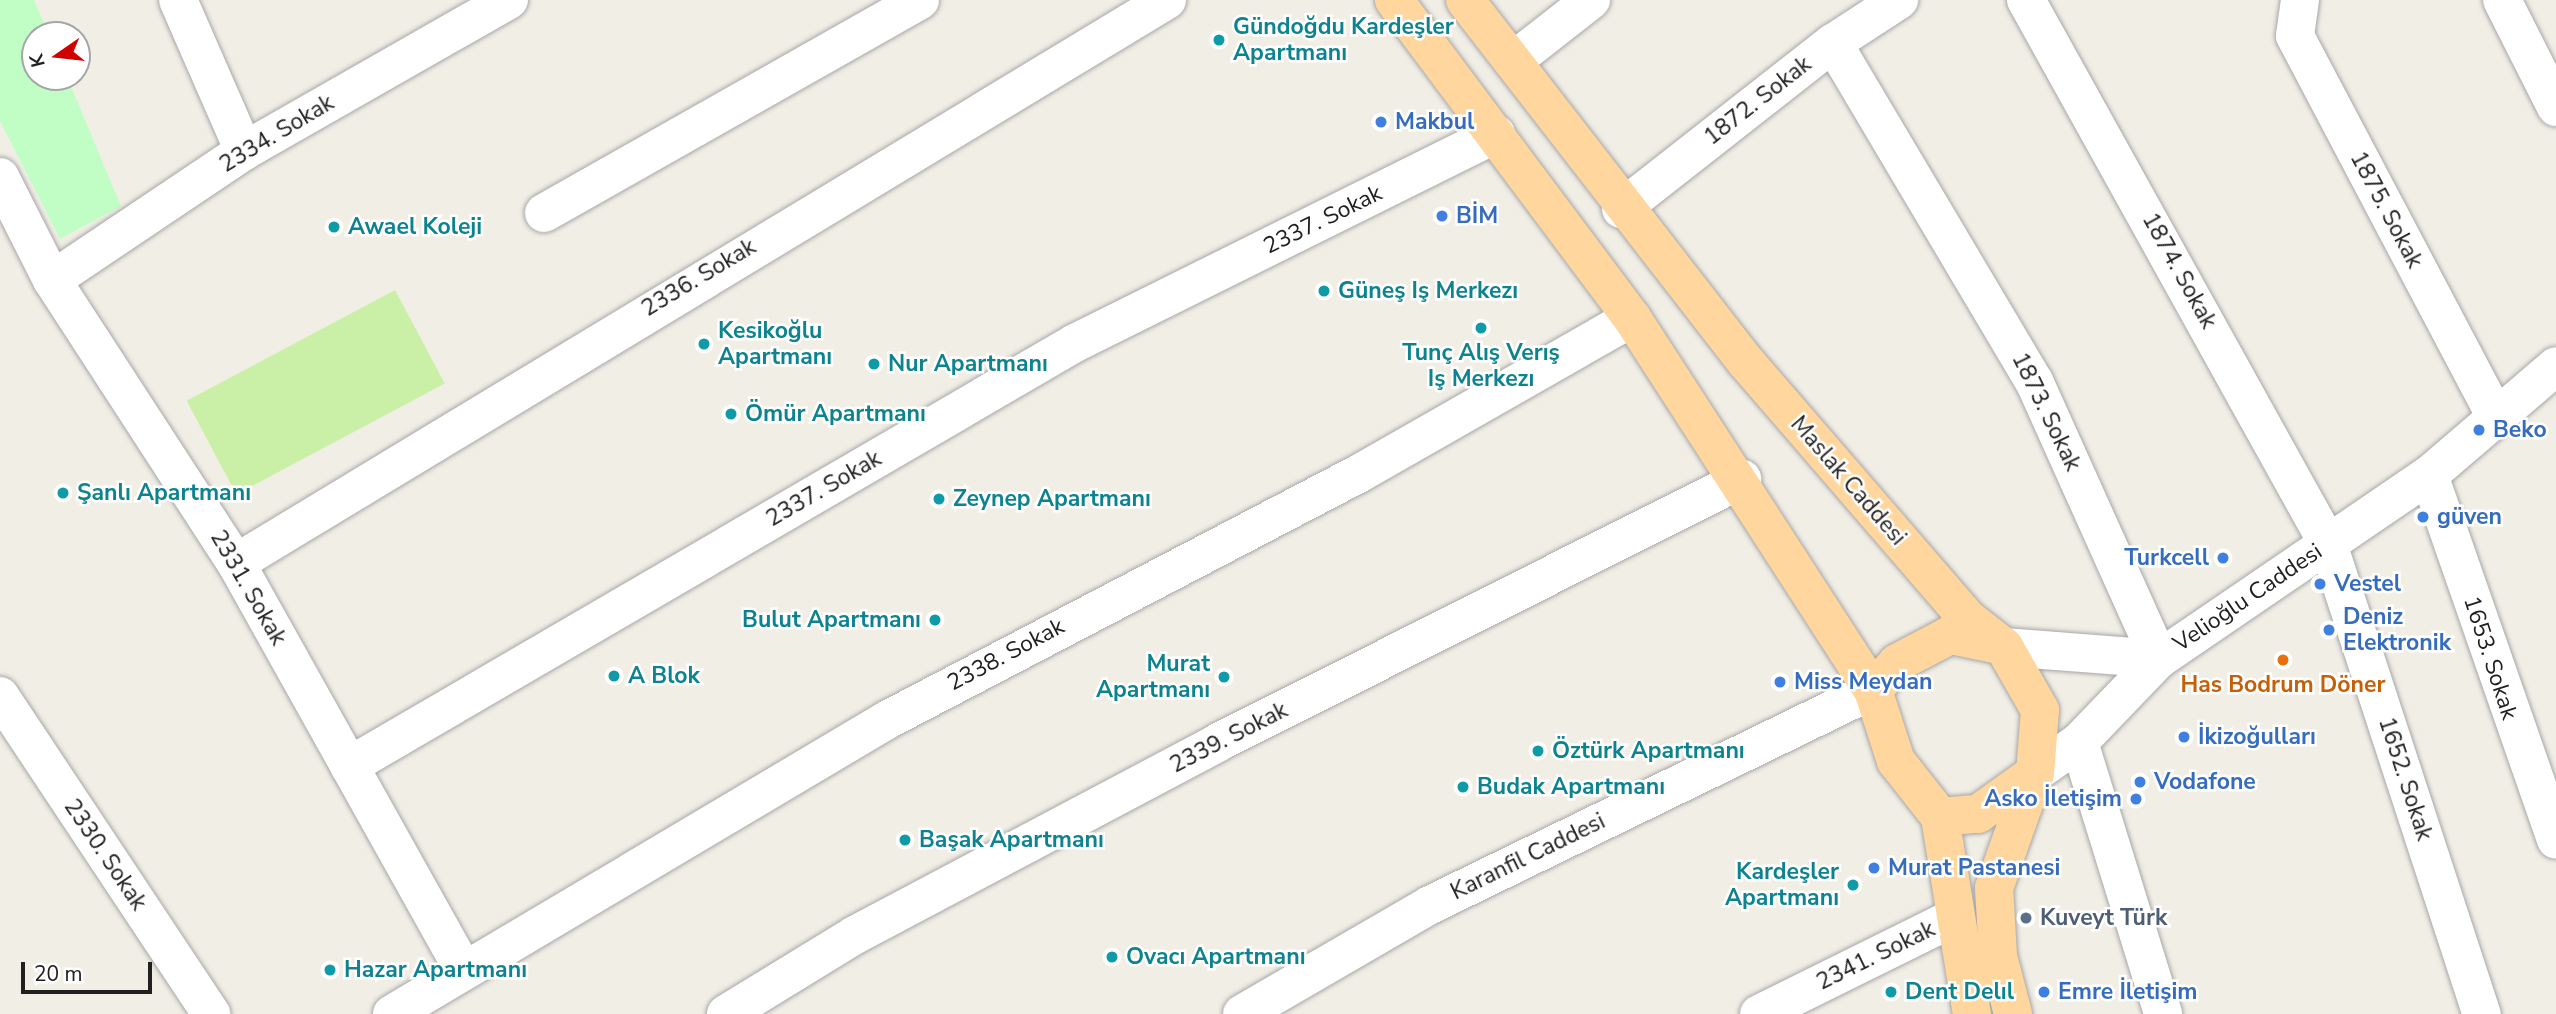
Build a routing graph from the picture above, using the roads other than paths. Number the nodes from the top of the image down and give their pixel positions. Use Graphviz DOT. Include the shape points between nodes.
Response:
graph roads {
  1 [pos="177,0"];
  2 [pos="509,0"];
  3 [pos="920,0"];
  4 [pos="1167,0"];
  5 [pos="1394,0"];
  6 [pos="1465,0"];
  7 [pos="1591,0"];
  8 [pos="1899,0"];
  9 [pos="2026,0"];
  10 [pos="2300,0"];
  11 [pos="2502,0"];
  12 [pos="1833,43"];
  13 [pos="1513,61"];
  14 [pos="2556,107"];
  15 [pos="1496,134"];
  16 [pos="244,152"];
  17 [pos="0,177"];
  18 [pos="1621,209"];
  19 [pos="544,213"];
  20 [pos="52,280"];
  21 [pos="1632,318"];
  22 [pos="2556,366"];
  23 [pos="2495,416"];
  24 [pos="2429,475"];
  25 [pos="1742,479"];
  26 [pos="2328,544"];
  27 [pos="236,563"];
  28 [pos="2004,647"];
  29 [pos="2159,659"];
  30 [pos="1873,690"];
  31 [pos="0,696"];
  32 [pos="2079,742"];
  33 [pos="349,766"];
  34 [pos="2035,773"];
  35 [pos="1940,817"];
  36 [pos="2556,839"];
  37 [pos="1955,917"];
  38 [pos="463,970"];
  39 [pos="211,1014"];
  40 [pos="392,1014"];
  41 [pos="726,1014"];
  42 [pos="1242,1014"];
  43 [pos="1759,1014"];
  44 [pos="1972,1014"];
  45 [pos="2013,1014"];
  46 [pos="2163,1014"];
  47 [pos="2482,1014"];
  1 -- 16 [label="street"];
  2 -- 16 [label="street, 2334. Sokak"];
  3 -- 19 [label="street"];
  4 -- 27 [label="street, 2336. Sokak"];
  5 -- 15 [label="main road"];
  6 -- 13 [label="main road, Maslak Caddesi"];
  7 -- 13 [label="street"];
  8 -- 12 [label="street, 1872. Sokak"];
  9 -- 26 [label="street, 1874. Sokak"];
  10 -- 23 [label="street, 1875. Sokak" via="2295,36"];
  11 -- 14 [label="street"];
  12 -- 18 [label="street, 1872. Sokak"];
  12 -- 29 [label="street, 1873. Sokak" via="2034,381"];
  13 -- 18 [label="main road, Maslak Caddesi"];
  15 -- 21 [label="main road"];
  15 -- 33 [label="street, 2337. Sokak" via="1075,343"];
  16 -- 20 [label="street, 2334. Sokak"];
  17 -- 20 [label="street, 2331. Sokak"];
  18 -- 28 [label="main road, Maslak Caddesi" via="1968,619"];
  20 -- 27 [label="street, 2331. Sokak"];
  21 -- 25 [label="main road"];
  21 -- 38 [label="street, 2338. Sokak" via="1360,473 887,720"];
  22 -- 23 [label="street, Velioğlu Caddesi"];
  23 -- 24 [label="street, Velioğlu Caddesi"];
  24 -- 26 [label="street, Velioğlu Caddesi"];
  24 -- 36 [label="street, 1653. Sokak"];
  25 -- 30 [label="main road"];
  25 -- 41 [label="street, 2339. Sokak" via="1217,743 855,935"];
  26 -- 29 [label="street, Velioğlu Caddesi"];
  26 -- 47 [label="street, 1652. Sokak"];
  27 -- 33 [label="street, 2331. Sokak"];
  28 -- 29 [label="street"];
  28 -- 30 [label="main road, Karanfil Caddesi" via="1979,636 1950,635 1897,663"];
  28 -- 34 [label="main road, Maslak Caddesi" via="2040,710"];
  29 -- 32 [label="street, Velioğlu Caddesi"];
  30 -- 35 [label="main road" via="1896,761"];
  30 -- 42 [label="street, Karanfil Caddesi" via="1430,905"];
  31 -- 39 [label="street, 2330. Sokak"];
  32 -- 34 [label="street, Velioğlu Caddesi"];
  32 -- 46 [label="street"];
  33 -- 38 [label="street, 2331. Sokak"];
  34 -- 35 [label="main road, Velioğlu Caddesi" via="1978,814"];
  34 -- 45 [label="main road, Maslak Caddesi" via="1994,888 1998,957"];
  35 -- 37 [label="main road"];
  37 -- 43 [label="street, 2341. Sokak"];
  37 -- 44 [label="main road"];
  38 -- 40 [label="street, 2338. Sokak"];
}
